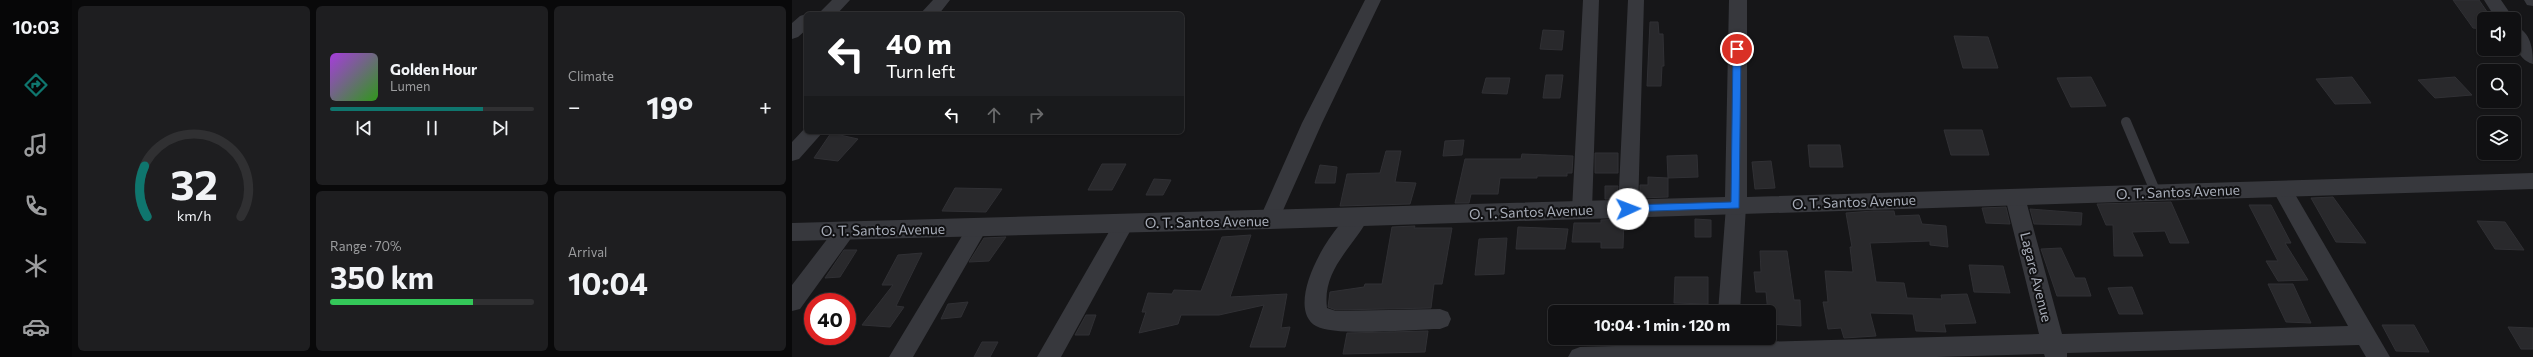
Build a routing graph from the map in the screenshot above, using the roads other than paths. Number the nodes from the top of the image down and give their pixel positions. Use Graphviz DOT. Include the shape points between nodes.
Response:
graph roads {
  1 [pos="828,0"];
  2 [pos="842,0"];
  3 [pos="942,0"];
  4 [pos="1373,0"];
  5 [pos="1591,0"];
  6 [pos="1636,0"];
  7 [pos="1738,0"];
  8 [pos="2492,0"];
  9 [pos="815,12"];
  10 [pos="829,12"];
  11 [pos="930,12"];
  12 [pos="2500,12"];
  13 [pos="804,22"];
  14 [pos="792,33"];
  15 [pos="804,35"];
  16 [pos="2521,42"];
  17 [pos="792,45"];
  18 [pos="2533,58"];
  19 [pos="2126,122"];
  20 [pos="811,134"];
  21 [pos="792,154"];
  22 [pos="2533,181"];
  23 [pos="2282,189"];
  24 [pos="2156,193"];
  25 [pos="2015,197"];
  26 [pos="1736,206"];
  27 [pos="1628,209"];
  28 [pos="1582,210"];
  29 [pos="1359,217"];
  30 [pos="1269,220"];
  31 [pos="1124,224"];
  32 [pos="978,227"];
  33 [pos="845,231"];
  34 [pos="792,232"];
  35 [pos="792,302"];
  36 [pos="1729,305"];
  37 [pos="1440,319"];
  38 [pos="2366,335"];
  39 [pos="1726,349"];
  40 [pos="2054,350"];
  41 [pos="900,357"];
  42 [pos="1048,357"];
  43 [pos="1580,357"];
  44 [pos="2378,357"];
  1 -- 9 [label="street"];
  2 -- 10 [label="street"];
  3 -- 11 [label="street"];
  4 -- 30 [label="street" via="1312,124"];
  5 -- 28 [label="street"];
  6 -- 27 [label="street"];
  7 -- 26 [label="street"];
  8 -- 12 [label="street"];
  13 -- 14 [label="street"];
  15 -- 17 [label="street"];
  16 -- 18 [label="street"];
  19 -- 24 [label="lane"];
  20 -- 21 [label="street"];
  22 -- 23 [label="street, O. T. Santos Avenue"];
  23 -- 24 [label="street, O. T. Santos Avenue"];
  23 -- 38 [label="street"];
  24 -- 25 [label="street, O. T. Santos Avenue"];
  25 -- 26 [label="street, O. T. Santos Avenue"];
  25 -- 40 [label="street, Lagare Avenue"];
  26 -- 27 [label="street, O. T. Santos Avenue"];
  26 -- 36 [label="street"];
  27 -- 28 [label="street, O. T. Santos Avenue"];
  28 -- 29 [label="street, O. T. Santos Avenue"];
  29 -- 30 [label="street, O. T. Santos Avenue"];
  29 -- 37 [label="street" via="1319,275 1314,290 1316,312 1323,319 1336,321"];
  30 -- 31 [label="street, O. T. Santos Avenue"];
  31 -- 32 [label="street, O. T. Santos Avenue"];
  31 -- 42 [label="street"];
  32 -- 33 [label="street, O. T. Santos Avenue"];
  32 -- 41 [label="street"];
  33 -- 34 [label="street, O. T. Santos Avenue"];
  33 -- 35 [label="street"];
  38 -- 40 [label="street"];
  38 -- 44 [label="street"];
  39 -- 40 [label="street"];
  39 -- 43 [label="street"];
}
